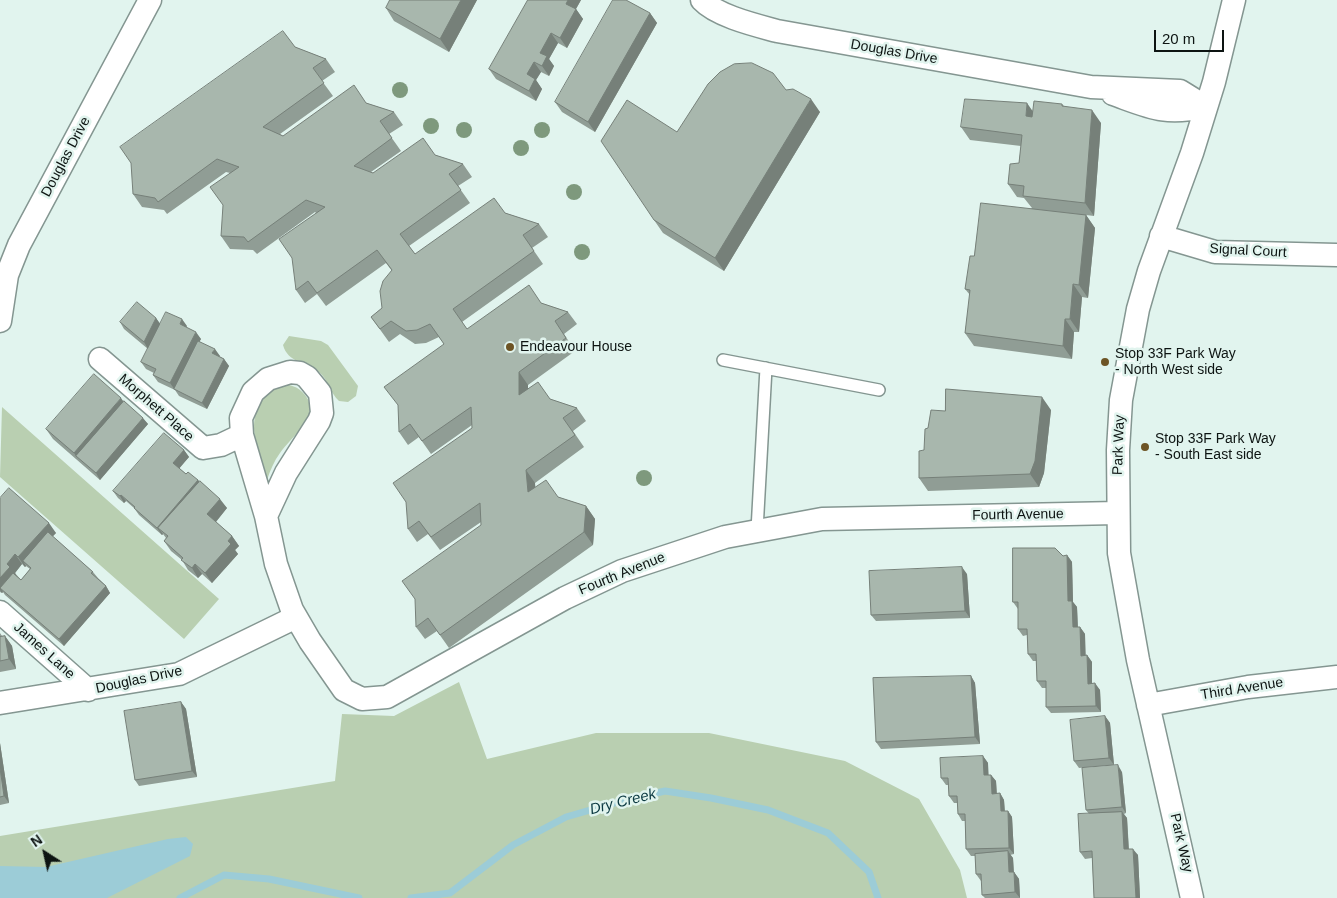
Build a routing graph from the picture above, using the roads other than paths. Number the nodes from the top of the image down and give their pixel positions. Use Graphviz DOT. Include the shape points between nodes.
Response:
graph roads {
  1 [pos="150,0"];
  2 [pos="1234,0"];
  3 [pos="706,2"];
  4 [pos="1206,107"];
  5 [pos="1161,236"];
  6 [pos="1337,255"];
  7 [pos="0,321"];
  8 [pos="100,359"];
  9 [pos="723,360"];
  10 [pos="766,368"];
  11 [pos="879,390"];
  12 [pos="242,435"];
  13 [pos="1117,513"];
  14 [pos="266,516"];
  15 [pos="758,530"];
  16 [pos="0,612"];
  17 [pos="296,617"];
  18 [pos="1337,677"];
  19 [pos="88,690"];
  20 [pos="0,703"];
  21 [pos="1148,705"];
  22 [pos="1192,898"];
  1 -- 7 [label="street, Douglas Drive" via="19,245 7,275"];
  2 -- 4 [label="street, Park Way"];
  3 -- 4 [label="street, Douglas Drive" via="752,24 777,31 1091,87 1163,111"];
  4 -- 5 [label="street, Park Way"];
  5 -- 6 [label="street, Signal Court" via="1215,252"];
  5 -- 13 [label="street, Park Way" via="1138,309 1121,400"];
  8 -- 12 [label="street, Morphett Place" via="203,448 221,445"];
  9 -- 10 [label="lane"];
  10 -- 11 [label="lane"];
  10 -- 15 [label="lane"];
  12 -- 14 [label="street, Fourth Avenue"];
  12 -- 14 [label="street, Fourth Avenue" via="241,418 246,404 253,392 268,379 290,372 300,373 320,393 322,413 319,421 286,473"];
  13 -- 15 [label="street, Fourth Avenue" via="822,519"];
  13 -- 21 [label="street, Park Way" via="1119,553"];
  14 -- 17 [label="street, Fourth Avenue" via="276,564"];
  15 -- 17 [label="street, Fourth Avenue" via="696,546 622,571 565,598 387,697 362,699 344,690"];
  16 -- 19 [label="street, James Lane"];
  17 -- 19 [label="street, Douglas Drive" via="179,674"];
  18 -- 21 [label="street, Third Avenue" via="1248,687"];
  19 -- 20 [label="street, Douglas Drive"];
  21 -- 22 [label="street, Park Way"];
}
